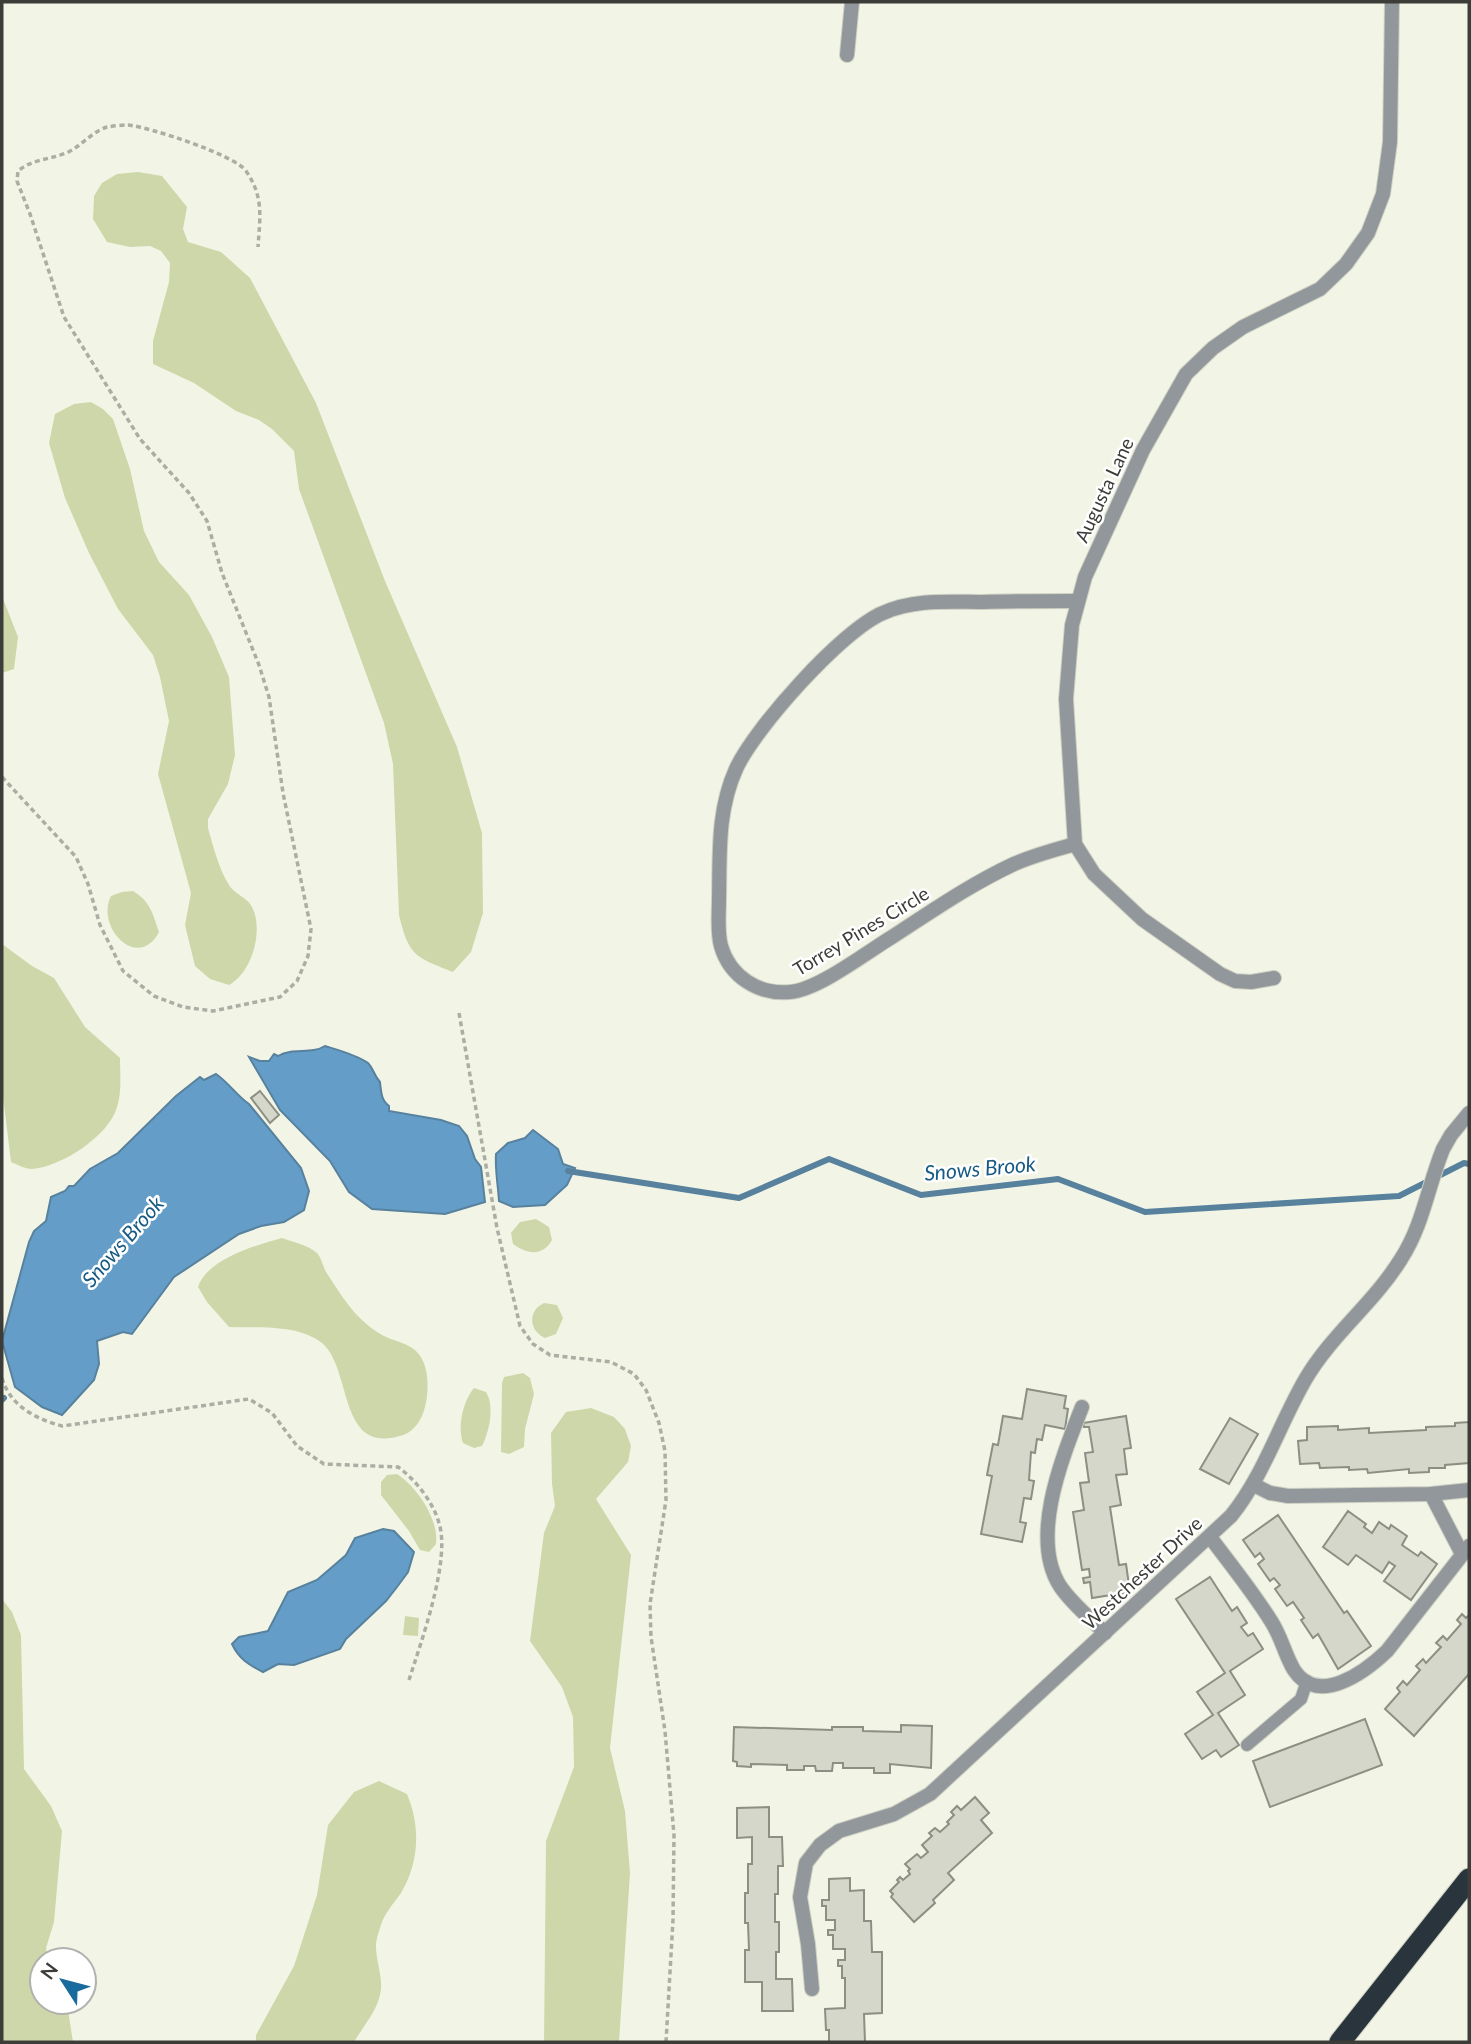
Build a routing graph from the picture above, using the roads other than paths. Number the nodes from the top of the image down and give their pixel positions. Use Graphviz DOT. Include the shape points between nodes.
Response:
graph roads {
  1 [pos="852,2"];
  2 [pos="1392,2"];
  3 [pos="847,55"];
  4 [pos="1077,601"];
  5 [pos="1075,844"];
  6 [pos="1274,978"];
  7 [pos="1469,1113"];
  8 [pos="1082,1407"];
  9 [pos="1254,1485"];
  10 [pos="1469,1490"];
  11 [pos="1431,1494"];
  12 [pos="1210,1537"];
  13 [pos="1466,1550"];
  14 [pos="1105,1633"];
  15 [pos="1307,1681"];
  16 [pos="1247,1745"];
  17 [pos="1469,1879"];
  18 [pos="811,1989"];
  19 [pos="1340,2042"];
  1 -- 3 [label="street"];
  2 -- 4 [label="street, Augusta Lane" via="1390,142 1383,194 1368,233 1320,289 1242,327 1186,374 1143,450"];
  4 -- 5 [label="street, Augusta Lane" via="1066,699"];
  4 -- 5 [label="street, Torrey Pines Circle" via="903,606 859,627 823,660 764,725 728,787 720,825 721,946 730,965 753,986 794,992 834,973 1014,864"];
  5 -- 6 [label="street, Augusta Lane" via="1094,874 1134,913 1220,974 1235,981"];
  7 -- 9 [label="street, Westchester Drive" via="1451,1135 1436,1167 1410,1245 1390,1277 1314,1365"];
  8 -- 14 [label="street" via="1061,1461 1048,1548 1059,1584"];
  9 -- 11 [label="street" via="1288,1496"];
  9 -- 12 [label="street, Westchester Drive"];
  10 -- 11 [label="street"];
  11 -- 13 [label="street"];
  12 -- 14 [label="street, Westchester Drive"];
  12 -- 15 [label="street" via="1264,1609 1296,1672"];
  13 -- 15 [label="street" via="1387,1651 1364,1672 1338,1684 1322,1686"];
  14 -- 18 [label="street, Westchester Drive" via="930,1794 894,1814 839,1830 820,1845 806,1863 800,1897"];
  15 -- 16 [label="lane" via="1301,1699"];
  17 -- 19 [label="highway"];
}
